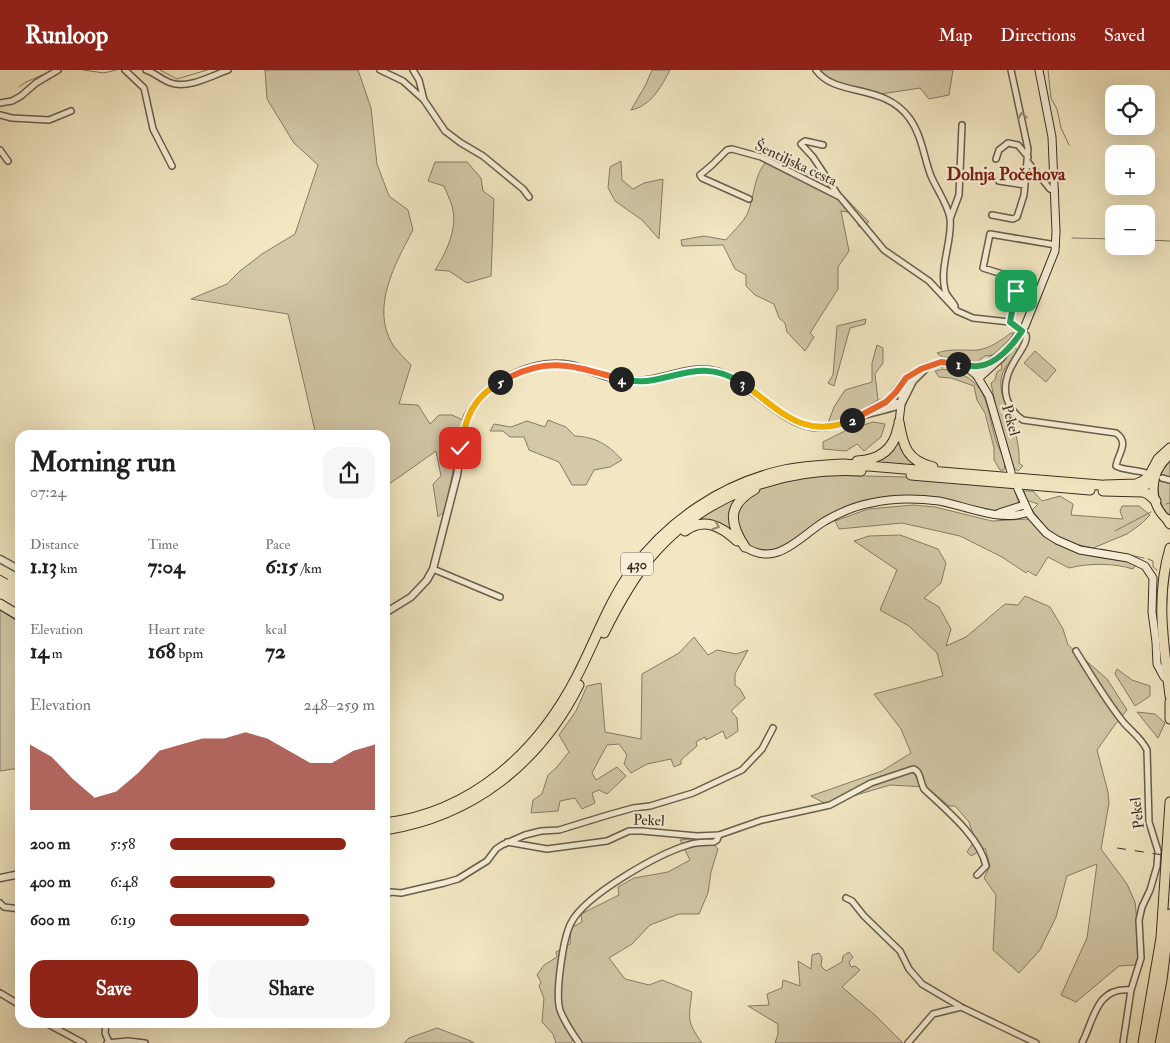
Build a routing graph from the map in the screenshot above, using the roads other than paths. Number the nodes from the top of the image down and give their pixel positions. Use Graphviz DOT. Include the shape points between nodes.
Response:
graph roads {
  1 [pos="58,70"];
  2 [pos="125,70"];
  3 [pos="146,70"];
  4 [pos="228,70"];
  5 [pos="380,70"];
  6 [pos="413,70"];
  7 [pos="816,70"];
  8 [pos="1011,70"];
  9 [pos="1039,70"];
  10 [pos="46,73"];
  11 [pos="424,100"];
  12 [pos="0,103"];
  13 [pos="71,111"];
  14 [pos="0,115"];
  15 [pos="962,125"];
  16 [pos="823,145"];
  17 [pos="0,150"];
  18 [pos="996,159"];
  19 [pos="8,160"];
  20 [pos="1028,160"];
  21 [pos="172,166"];
  22 [pos="998,182"];
  23 [pos="1025,185"];
  24 [pos="1055,191"];
  25 [pos="529,197"];
  26 [pos="840,197"];
  27 [pos="749,200"];
  28 [pos="992,215"];
  29 [pos="950,220"];
  30 [pos="1056,245"];
  31 [pos="957,311"];
  32 [pos="1010,322"];
  33 [pos="1020,329"];
  34 [pos="1010,347"];
  35 [pos="989,363"];
  36 [pos="959,364"];
  37 [pos="927,367"];
  38 [pos="914,374"];
  39 [pos="978,377"];
  40 [pos="886,402"];
  41 [pos="901,405"];
  42 [pos="864,415"];
  43 [pos="899,422"];
  44 [pos="1170,448"];
  45 [pos="1170,455"];
  46 [pos="844,464"];
  47 [pos="948,472"];
  48 [pos="1011,472"];
  49 [pos="1146,473"];
  50 [pos="789,476"];
  51 [pos="1158,477"];
  52 [pos="1170,480"];
  53 [pos="1105,485"];
  54 [pos="1018,488"];
  55 [pos="1156,501"];
  56 [pos="1026,508"];
  57 [pos="1169,522"];
  58 [pos="745,547"];
  59 [pos="1170,548"];
  60 [pos="658,549"];
  61 [pos="0,559"];
  62 [pos="15,567"];
  63 [pos="433,569"];
  64 [pos="0,597"];
  65 [pos="500,597"];
  66 [pos="0,604"];
  67 [pos="15,606"];
  68 [pos="390,610"];
  69 [pos="15,613"];
  70 [pos="1076,651"];
  71 [pos="1164,677"];
  72 [pos="1170,696"];
  73 [pos="1170,702"];
  74 [pos="566,704"];
  75 [pos="1170,719"];
  76 [pos="773,728"];
  77 [pos="1170,802"];
  78 [pos="390,822"];
  79 [pos="390,829"];
  80 [pos="719,835"];
  81 [pos="507,842"];
  82 [pos="15,875"];
  83 [pos="977,875"];
  84 [pos="0,878"];
  85 [pos="390,892"];
  86 [pos="846,898"];
  87 [pos="0,903"];
  88 [pos="15,908"];
  89 [pos="1170,914"];
  90 [pos="1131,990"];
  91 [pos="0,993"];
  92 [pos="15,1002"];
  93 [pos="961,1007"];
  94 [pos="55,1028"];
  95 [pos="105,1028"];
  96 [pos="83,1043"];
  97 [pos="108,1043"];
  98 [pos="145,1043"];
  99 [pos="579,1043"];
  100 [pos="908,1043"];
  101 [pos="1036,1043"];
  102 [pos="1082,1043"];
  103 [pos="1123,1043"];
  104 [pos="1143,1043"];
  105 [pos="1150,1043"];
  1 -- 10 [label="street"];
  2 -- 21 [label="street" via="144,88 153,129"];
  3 -- 4 [label="street" via="179,85"];
  5 -- 11 [label="street" via="403,81"];
  6 -- 11 [label="street"];
  7 -- 29 [label="street" via="831,84 878,95 901,109 915,128"];
  20 -- 8 [label="street, one-way" via="1026,135"];
  9 -- 24 [label="main road" via="1051,129"];
  10 -- 12 [label="street" via="20,96"];
  11 -- 25 [label="street" via="445,131 483,156"];
  13 -- 14 [label="street" via="49,120"];
  15 -- 29 [label="street" via="959,195"];
  16 -- 26 [label="street" via="805,141 801,144"];
  17 -- 19 [label="street"];
  18 -- 20 [label="street" via="999,150 1008,142 1018,145"];
  20 -- 23 [label="street"];
  20 -- 24 [label="street"];
  22 -- 23 [label="street"];
  23 -- 28 [label="street" via="1017,217"];
  24 -- 30 [label="main road"];
  26 -- 27 [label="street, Šentiljska cesta" via="761,157 732,149 700,175"];
  26 -- 31 [label="street, Šentiljska cesta" via="884,250 930,281"];
  29 -- 31 [label="street" via="944,288"];
  30 -- 32 [label="street" via="990,234 983,268 1016,280"];
  30 -- 33 [label="main road" via="1040,292"];
  31 -- 32 [label="street, Šentiljska cesta" via="973,318"];
  32 -- 33 [label="street, Šentiljska cesta"];
  33 -- 34 [label="main road"];
  33 -- 49 [label="street" via="1027,340 1004,383 1008,403 1015,413 1023,420 1116,434 1122,439 1123,446 1116,466"];
  34 -- 35 [label="main road"];
  34 -- 39 [label="main road"];
  35 -- 36 [label="main road" via="976,366"];
  35 -- 39 [label="main road" via="980,370"];
  36 -- 37 [label="street" via="941,362"];
  36 -- 39 [label="street"];
  37 -- 38 [label="street"];
  37 -- 41 [label="street" via="913,381"];
  38 -- 40 [label="street" via="906,378"];
  38 -- 41 [label="street" via="904,388"];
  39 -- 48 [label="main road, Pekel" via="989,396"];
  40 -- 41 [label="street"];
  40 -- 42 [label="street"];
  41 -- 42 [label="street"];
  41 -- 43 [label="main road"];
  42 -- 63 [label="street" via="829,428 801,424 740,381 716,371 692,370 634,381 567,365 541,366 525,371 492,387 467,417 457,475"];
  43 -- 46 [label="highway" via="894,441 886,453 870,460"];
  43 -- 47 [label="highway" via="902,442 912,457 922,464"];
  44 -- 53 [label="highway" via="1143,481"];
  45 -- 51 [label="main road, 430" via="1161,464"];
  46 -- 47 [label="highway, 430"];
  46 -- 74 [label="highway, 430" via="816,465 751,480 704,503 677,522 632,571 606,615"];
  47 -- 53 [label="highway, 430"];
  50 -- 55 [label="highway, 430" via="846,470 894,473 1143,492"];
  50 -- 58 [label="highway" via="748,493 737,505 733,523"];
  50 -- 60 [label="highway, 430" via="748,488 714,504 691,519"];
  51 -- 52 [label="street"];
  51 -- 53 [label="highway, 430" via="1142,487"];
  51 -- 55 [label="main road" via="1153,488"];
  54 -- 56 [label="main road"];
  55 -- 57 [label="main road"];
  56 -- 58 [label="main road" via="994,513 924,500 879,501 836,515 774,554 760,554"];
  56 -- 71 [label="main road" via="1046,533 1068,546 1128,558 1146,566 1153,578 1156,664"];
  60 -- 58 [label="highway, one-way" via="691,526 702,523 727,531"];
  59 -- 72 [label="highway" via="1162,581 1161,608"];
  60 -- 74 [label="highway, 430" via="623,596"];
  61 -- 62 [label="street"];
  63 -- 65 [label="street"];
  63 -- 68 [label="street" via="411,597"];
  64 -- 67 [label="highway"];
  66 -- 69 [label="highway"];
  70 -- 90 [label="street, Pekel" via="1113,708 1147,750 1149,822 1158,851 1157,866 1139,920 1141,958"];
  73 -- 75 [label="highway"];
  74 -- 78 [label="highway, 430" via="536,739 482,787 424,814"];
  74 -- 79 [label="highway, 430" via="542,743 505,778 460,807"];
  76 -- 81 [label="street, Pekel" via="762,749 742,770 693,793"];
  77 -- 104 [label="highway" via="1160,938"];
  80 -- 81 [label="street, Pekel" via="636,831 607,841 547,849"];
  80 -- 83 [label="street, Pekel" via="762,820 830,805 871,783 913,769 919,773 924,789 962,824 979,850 986,866"];
  80 -- 99 [label="street" via="714,842 688,844 662,855 628,875 597,896 571,923 563,951 558,996 560,1008"];
  81 -- 85 [label="street" via="496,849 487,861 458,879"];
  82 -- 84 [label="street"];
  86 -- 93 [label="street" via="900,951 922,984"];
  87 -- 88 [label="street"];
  89 -- 105 [label="highway"];
  90 -- 102 [label="street" via="1121,989 1099,1004"];
  90 -- 103 [label="street, Pekel"];
  91 -- 92 [label="street"];
  93 -- 100 [label="street" via="933,1014"];
  93 -- 101 [label="street"];
  94 -- 96 [label="street"];
  95 -- 97 [label="street"];
  97 -- 98 [label="street"];
}
